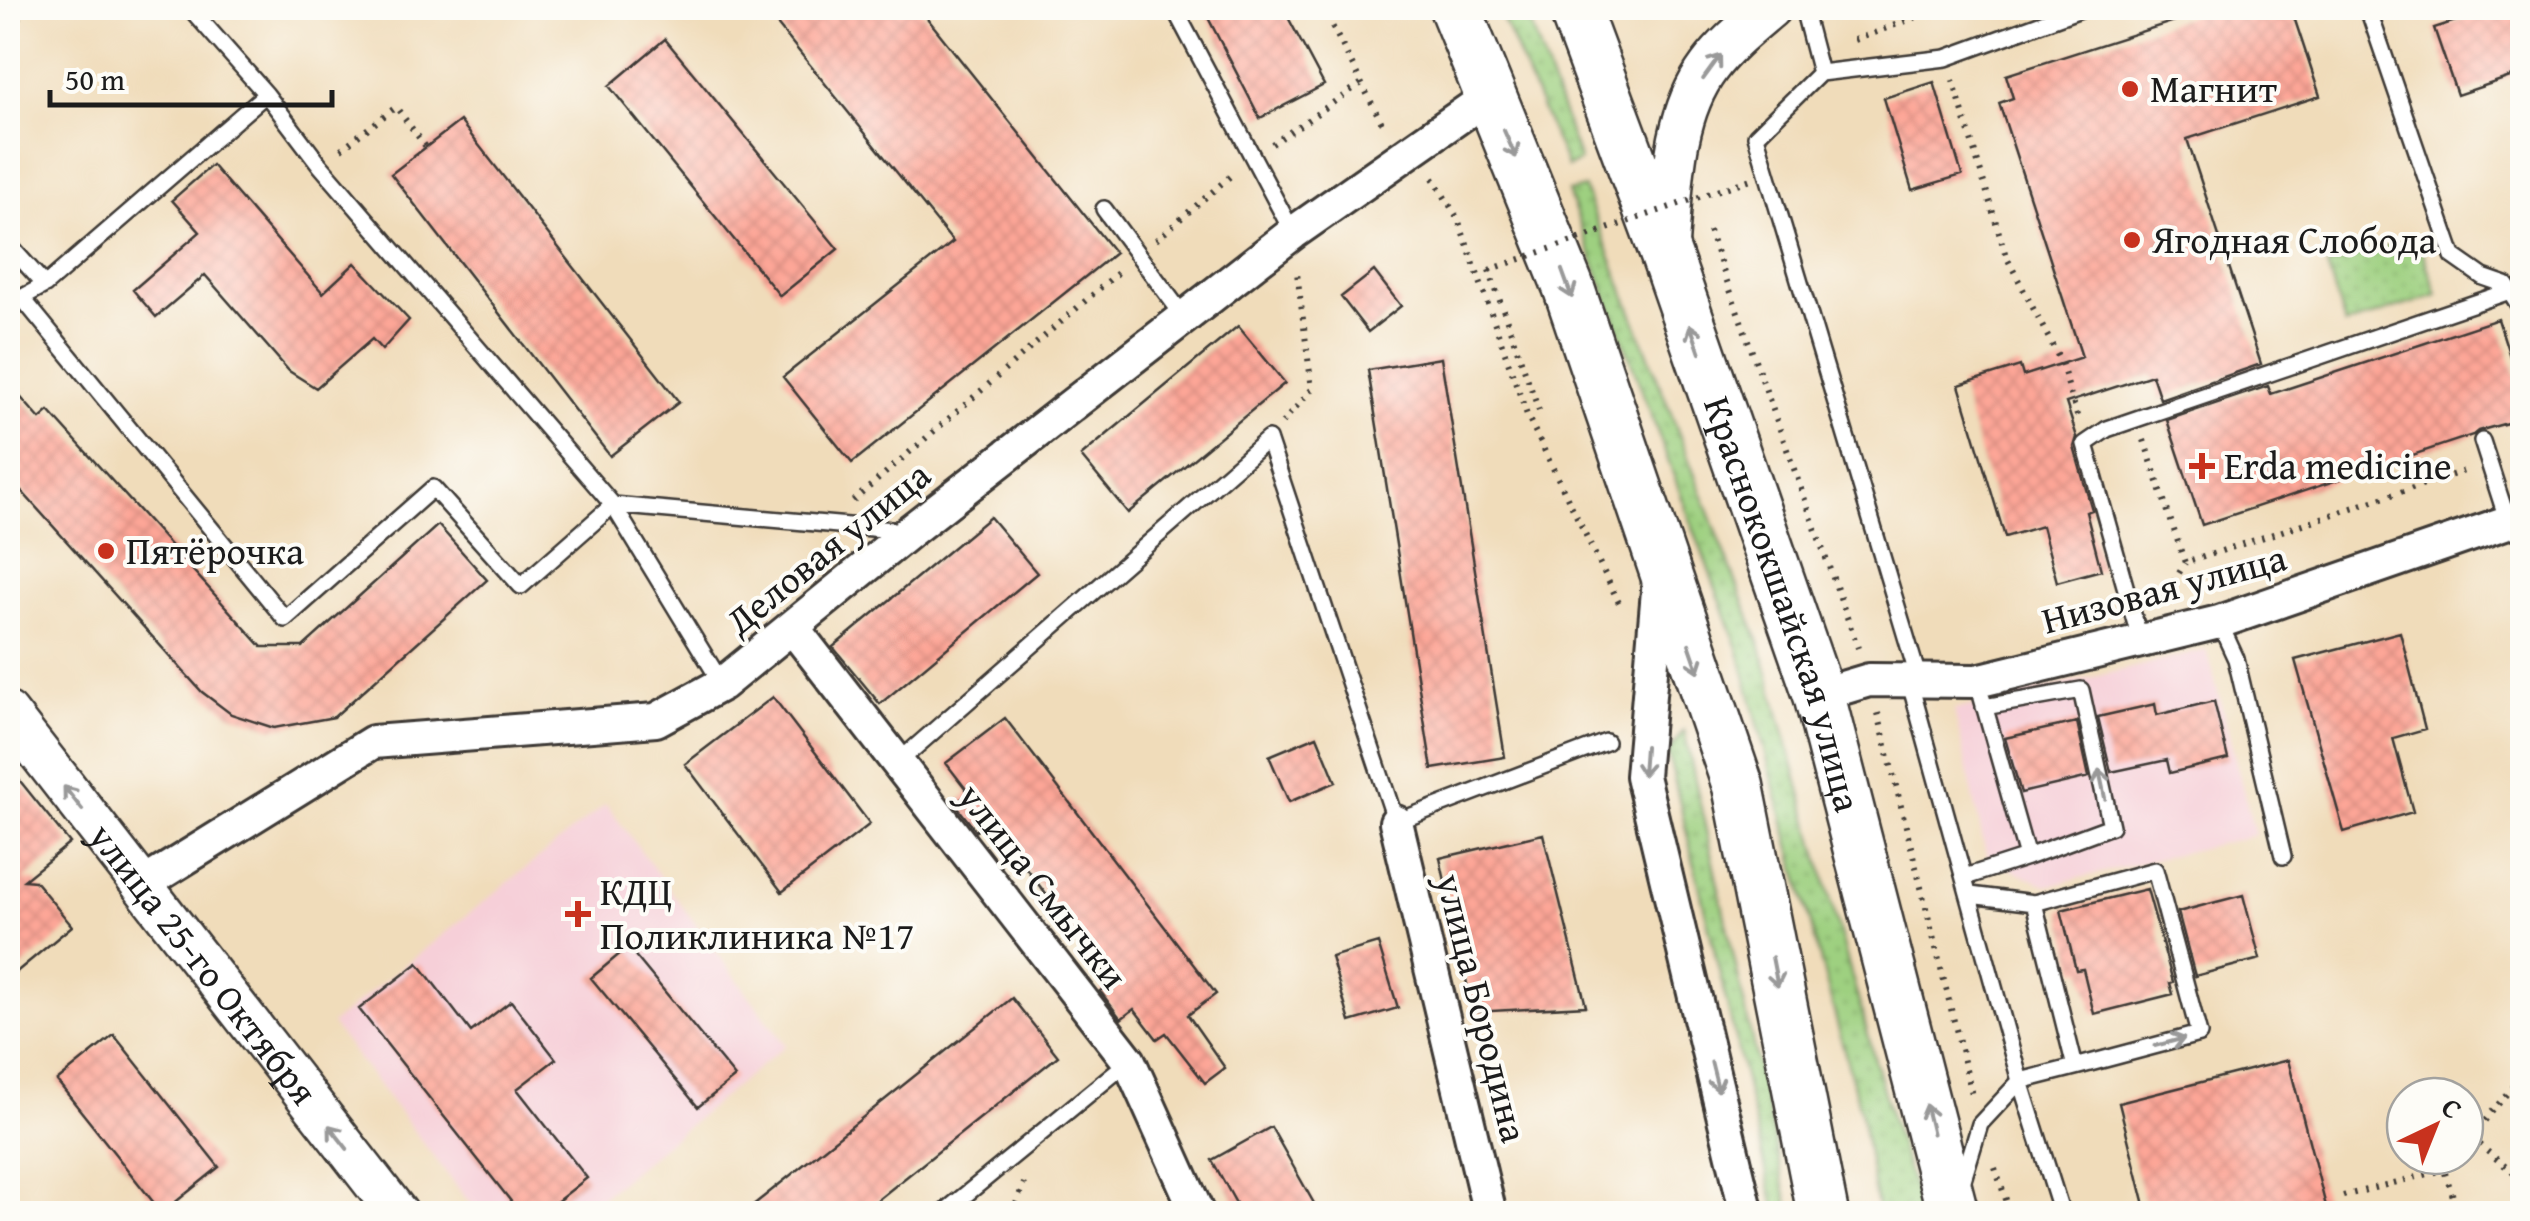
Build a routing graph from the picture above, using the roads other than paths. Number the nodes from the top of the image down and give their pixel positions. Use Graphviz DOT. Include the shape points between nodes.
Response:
graph roads {
  1 [pos="190,8"];
  2 [pos="1174,8"];
  3 [pos="1455,8"];
  4 [pos="1574,8"];
  5 [pos="1770,8"];
  6 [pos="1802,8"];
  7 [pos="2083,8"];
  8 [pos="2371,8"];
  9 [pos="1820,73"];
  10 [pos="266,94"];
  11 [pos="1489,96"];
  12 [pos="1104,209"];
  13 [pos="1293,234"];
  14 [pos="8,244"];
  15 [pos="1667,258"];
  16 [pos="45,286"];
  17 [pos="2510,291"];
  18 [pos="15,302"];
  19 [pos="2522,310"];
  20 [pos="1185,318"];
  21 [pos="2482,441"];
  22 [pos="613,505"];
  23 [pos="2515,519"];
  24 [pos="910,531"];
  25 [pos="1661,559"];
  26 [pos="2219,622"];
  27 [pos="793,628"];
  28 [pos="2140,639"];
  29 [pos="1914,680"];
  30 [pos="722,684"];
  31 [pos="1980,694"];
  32 [pos="1818,695"];
  33 [pos="8,713"];
  34 [pos="1606,742"];
  35 [pos="896,764"];
  36 [pos="1396,822"];
  37 [pos="2283,856"];
  38 [pos="2027,857"];
  39 [pos="1965,877"];
  40 [pos="142,886"];
  41 [pos="1970,895"];
  42 [pos="2034,903"];
  43 [pos="1129,1061"];
  44 [pos="2076,1066"];
  45 [pos="2020,1081"];
  46 [pos="1953,1213"];
  47 [pos="398,1214"];
  48 [pos="942,1214"];
  49 [pos="1198,1214"];
  50 [pos="1490,1214"];
  51 [pos="1748,1214"];
  52 [pos="1822,1214"];
  53 [pos="2062,1214"];
  1 -- 10 [label="lane"];
  2 -- 13 [label="lane"];
  3 -- 11 [label="main road"];
  4 -- 15 [label="main road, Краснококшайская улица"];
  15 -- 5 [label="street, one-way" via="1678,143 1690,104 1707,70"];
  6 -- 9 [label="lane"];
  7 -- 9 [label="lane" via="1946,58"];
  8 -- 17 [label="lane" via="2453,256"];
  9 -- 29 [label="lane" via="1756,136"];
  10 -- 16 [label="lane"];
  10 -- 22 [label="lane"];
  11 -- 13 [label="street, Деловая улица"];
  11 -- 25 [label="main road, one-way" via="1568,286"];
  12 -- 20 [label="lane"];
  13 -- 20 [label="street, Деловая улица"];
  14 -- 16 [label="lane"];
  32 -- 15 [label="main road, Краснококшайская улица, one-way"];
  16 -- 18 [label="lane"];
  17 -- 19 [label="lane"];
  17 -- 28 [label="lane" via="2106,429 2085,444"];
  18 -- 22 [label="lane" via="285,619 433,488 521,586"];
  20 -- 24 [label="street, Деловая улица"];
  21 -- 23 [label="lane"];
  22 -- 24 [label="lane"];
  22 -- 30 [label="lane"];
  23 -- 26 [label="street, Низовая улица"];
  24 -- 27 [label="street, Деловая улица"];
  25 -- 51 [label="street, one-way" via="1642,776"];
  25 -- 52 [label="main road, one-way" via="1738,786"];
  26 -- 28 [label="street, Низовая улица"];
  26 -- 37 [label="lane" via="2236,659"];
  27 -- 30 [label="street, Деловая улица"];
  27 -- 35 [label="street, улица Смычки"];
  28 -- 31 [label="street, Низовая улица"];
  29 -- 31 [label="street, Низовая улица"];
  29 -- 32 [label="street, Низовая улица" via="1869,680"];
  29 -- 39 [label="lane"];
  30 -- 40 [label="street, Деловая улица" via="656,720 373,742"];
  31 -- 38 [label="lane"];
  38 -- 31 [label="lane, one-way" via="2111,826 2081,690"];
  46 -- 32 [label="main road, Краснококшайская улица, one-way"];
  40 -- 33 [label="street, улица 25-го Октября, one-way"];
  34 -- 36 [label="lane"];
  35 -- 36 [label="lane" via="1268,439"];
  35 -- 43 [label="street, улица Смычки"];
  36 -- 50 [label="street, улица Бородина"];
  38 -- 39 [label="lane"];
  39 -- 41 [label="lane"];
  47 -- 40 [label="street, улица 25-го Октября, one-way"];
  41 -- 42 [label="lane"];
  41 -- 45 [label="lane"];
  42 -- 44 [label="lane"];
  44 -- 42 [label="lane, one-way" via="2199,1034 2154,870"];
  43 -- 48 [label="lane"];
  43 -- 49 [label="street, улица Смычки"];
  44 -- 45 [label="lane"];
  45 -- 46 [label="lane" via="1980,1124"];
  45 -- 53 [label="lane"];
}
